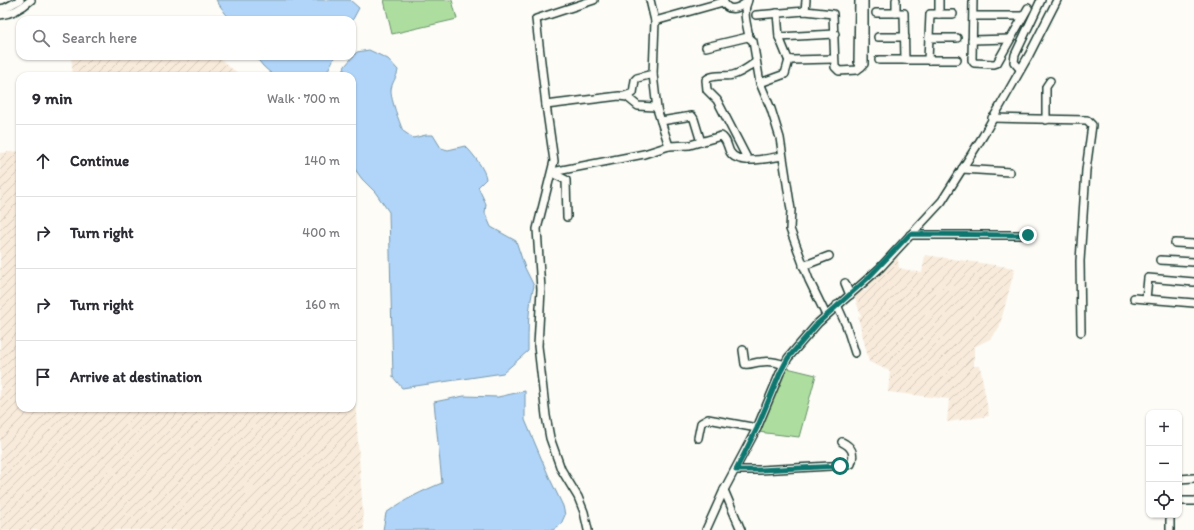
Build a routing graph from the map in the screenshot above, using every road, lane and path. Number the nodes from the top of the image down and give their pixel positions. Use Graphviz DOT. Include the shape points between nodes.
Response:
graph roads {
  1 [pos="20,0"];
  2 [pos="31,0"];
  3 [pos="594,0"];
  4 [pos="650,0"];
  5 [pos="806,0"];
  6 [pos="859,0"];
  7 [pos="864,0"];
  8 [pos="896,0"];
  9 [pos="939,0"];
  10 [pos="973,0"];
  11 [pos="1041,0"];
  12 [pos="1057,0"];
  13 [pos="723,1"];
  14 [pos="748,1"];
  15 [pos="1028,8"];
  16 [pos="0,9"];
  17 [pos="805,11"];
  18 [pos="776,13"];
  19 [pos="876,13"];
  20 [pos="896,13"];
  21 [pos="939,14"];
  22 [pos="953,14"];
  23 [pos="0,15"];
  24 [pos="756,15"];
  25 [pos="974,16"];
  26 [pos="1023,16"];
  27 [pos="655,21"];
  28 [pos="835,34"];
  29 [pos="779,36"];
  30 [pos="749,37"];
  31 [pos="905,37"];
  32 [pos="878,38"];
  33 [pos="929,38"];
  34 [pos="957,38"];
  35 [pos="1010,39"];
  36 [pos="972,40"];
  37 [pos="706,47"];
  38 [pos="834,59"];
  39 [pos="789,60"];
  40 [pos="879,60"];
  41 [pos="905,60"];
  42 [pos="928,60"];
  43 [pos="957,60"];
  44 [pos="756,62"];
  45 [pos="861,67"];
  46 [pos="1020,69"];
  47 [pos="653,74"];
  48 [pos="1050,81"];
  49 [pos="760,83"];
  50 [pos="624,96"];
  51 [pos="546,105"];
  52 [pos="657,109"];
  53 [pos="992,118"];
  54 [pos="1046,120"];
  55 [pos="661,121"];
  56 [pos="701,142"];
  57 [pos="669,146"];
  58 [pos="782,156"];
  59 [pos="748,160"];
  60 [pos="962,169"];
  61 [pos="553,172"];
  62 [pos="1010,172"];
  63 [pos="567,218"];
  64 [pos="910,234"];
  65 [pos="1028,235"];
  66 [pos="1175,243"];
  67 [pos="1194,244"];
  68 [pos="829,256"];
  69 [pos="1160,260"];
  70 [pos="1194,262"];
  71 [pos="803,266"];
  72 [pos="1194,282"];
  73 [pos="844,283"];
  74 [pos="850,295"];
  75 [pos="1134,298"];
  76 [pos="1146,299"];
  77 [pos="1194,303"];
  78 [pos="837,305"];
  79 [pos="826,315"];
  80 [pos="1081,332"];
  81 [pos="743,350"];
  82 [pos="855,353"];
  83 [pos="784,365"];
  84 [pos="757,428"];
  85 [pos="698,438"];
  86 [pos="842,442"];
  87 [pos="736,470"];
  88 [pos="1194,478"];
  89 [pos="1182,479"];
  90 [pos="724,490"];
  91 [pos="1182,501"];
  92 [pos="1194,501"];
  93 [pos="1170,518"];
  94 [pos="588,530"];
  95 [pos="706,530"];
  96 [pos="741,530"];
  97 [pos="1170,530"];
  1 -- 16 [label="street"];
  2 -- 23 [label="street" via="8,14"];
  3 -- 51 [label="street" via="536,19"];
  4 -- 27 [label="street"];
  5 -- 17 [label="street"];
  6 -- 45 [label="street" via="858,62"];
  7 -- 45 [label="street" via="864,63"];
  8 -- 20 [label="street"];
  9 -- 21 [label="street"];
  10 -- 25 [label="street"];
  11 -- 46 [label="street" via="1014,55 1014,62"];
  12 -- 46 [label="street"];
  13 -- 14 [label="street" via="730,9 741,7"];
  13 -- 27 [label="street"];
  14 -- 30 [label="street" via="745,14"];
  15 -- 26 [label="street"];
  17 -- 18 [label="street"];
  17 -- 28 [label="street" via="833,14"];
  18 -- 24 [label="street"];
  18 -- 29 [label="street"];
  19 -- 20 [label="street"];
  20 -- 31 [label="street" via="904,14"];
  21 -- 22 [label="street"];
  21 -- 33 [label="street" via="930,14"];
  25 -- 26 [label="street"];
  25 -- 36 [label="street"];
  26 -- 35 [label="street"];
  27 -- 47 [label="street"];
  28 -- 29 [label="street"];
  28 -- 38 [label="street"];
  29 -- 39 [label="street"];
  30 -- 37 [label="street"];
  30 -- 44 [label="street" via="753,43"];
  31 -- 32 [label="street"];
  31 -- 41 [label="street"];
  33 -- 34 [label="street"];
  33 -- 42 [label="street"];
  35 -- 36 [label="street"];
  35 -- 36 [label="street" via="999,60 994,64 972,62"];
  38 -- 39 [label="street"];
  38 -- 45 [label="street" via="835,67 839,71 857,70"];
  39 -- 49 [label="street" via="784,74"];
  40 -- 41 [label="street"];
  41 -- 42 [label="street"];
  42 -- 43 [label="street"];
  44 -- 49 [label="street"];
  44 -- 59 [label="street" via="734,75 706,80 708,90 717,100"];
  46 -- 53 [label="street"];
  47 -- 50 [label="street" via="637,78 633,93"];
  47 -- 52 [label="street"];
  48 -- 54 [label="street" via="1046,87"];
  49 -- 58 [label="street" via="778,130"];
  50 -- 51 [label="street"];
  50 -- 52 [label="street" via="638,106"];
  51 -- 61 [label="street" via="554,154"];
  52 -- 55 [label="street"];
  53 -- 54 [label="street"];
  53 -- 60 [label="street"];
  54 -- 80 [label="street" via="1087,120 1092,125 1086,170 1080,261"];
  55 -- 56 [label="street" via="692,116"];
  55 -- 57 [label="street"];
  56 -- 57 [label="street"];
  56 -- 59 [label="street" via="721,136 734,157"];
  57 -- 61 [label="street" via="644,154"];
  58 -- 59 [label="street"];
  58 -- 71 [label="street" via="791,210 790,229"];
  60 -- 62 [label="street"];
  60 -- 64 [label="street" via="942,201"];
  61 -- 63 [label="street" via="566,180"];
  61 -- 94 [label="street" via="537,229 541,289 538,346 550,438 561,469 578,496"];
  64 -- 65 [label="street"];
  64 -- 74 [label="street" via="880,268"];
  66 -- 67 [label="street"];
  68 -- 71 [label="street"];
  69 -- 70 [label="street"];
  71 -- 79 [label="street"];
  72 -- 76 [label="street" via="1148,278"];
  73 -- 74 [label="street"];
  74 -- 78 [label="street"];
  75 -- 76 [label="street"];
  76 -- 77 [label="street"];
  78 -- 79 [label="street"];
  78 -- 82 [label="street"];
  79 -- 83 [label="street"];
  81 -- 83 [label="street" via="745,364 762,361"];
  83 -- 84 [label="street"];
  84 -- 85 [label="street" via="708,419 701,423"];
  84 -- 87 [label="street"];
  86 -- 87 [label="street" via="852,449 851,464"];
  87 -- 90 [label="street"];
  88 -- 89 [label="street"];
  90 -- 95 [label="street"];
  90 -- 96 [label="street"];
  91 -- 92 [label="street"];
  93 -- 97 [label="street"];
}
